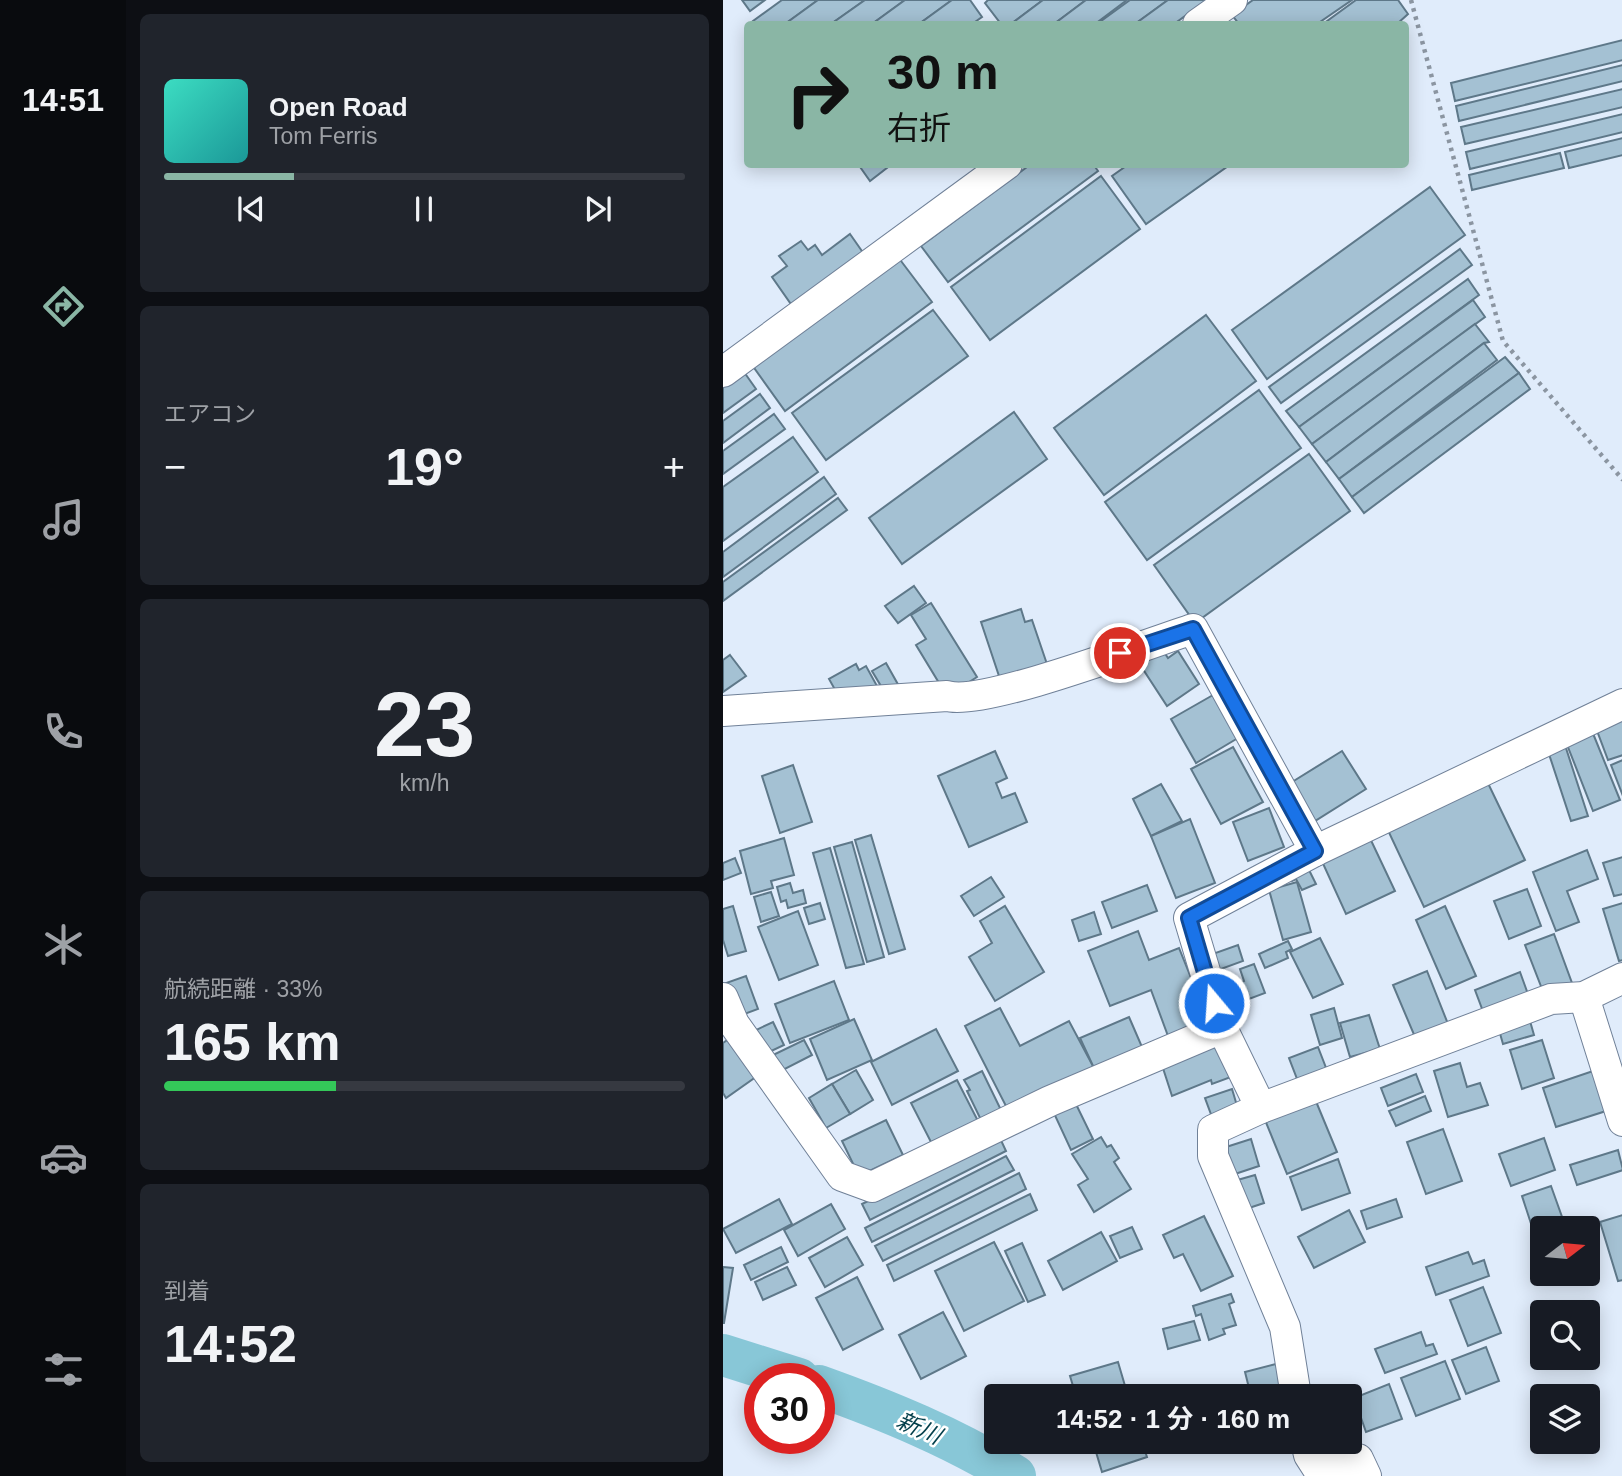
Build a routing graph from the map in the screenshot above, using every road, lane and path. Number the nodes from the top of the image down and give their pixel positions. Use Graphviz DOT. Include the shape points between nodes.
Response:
graph roads {
  1 [pos="1232,0"];
  2 [pos="1411,0"];
  3 [pos="1202,21"];
  4 [pos="1002,168"];
  5 [pos="723,372"];
  6 [pos="1622,480"];
  7 [pos="1622,704"];
  8 [pos="723,711"];
  9 [pos="1315,851"];
  10 [pos="1622,978"];
  11 [pos="1584,997"];
  12 [pos="723,998"];
  13 [pos="1222,1028"];
  14 [pos="1261,1108"];
  15 [pos="1622,1121"];
  16 [pos="1294,1384"];
  17 [pos="1309,1454"];
  18 [pos="1366,1476"];
  1 -- 3 [label="street"];
  2 -- 6 [label="path" via="1503,341"];
  4 -- 5 [label="street"];
  7 -- 9 [label="street"];
  8 -- 9 [label="street" via="999,692 1193,629"];
  9 -- 13 [label="street" via="1189,918"];
  10 -- 11 [label="street"];
  11 -- 14 [label="street" via="1551,999"];
  11 -- 15 [label="street"];
  12 -- 13 [label="street" via="734,1024 842,1177 872,1186 1050,1101"];
  13 -- 14 [label="street"];
  14 -- 16 [label="street" via="1214,1130 1214,1156 1285,1327"];
  17 -- 18 [label="street" via="1318,1469 1358,1459"];
}
